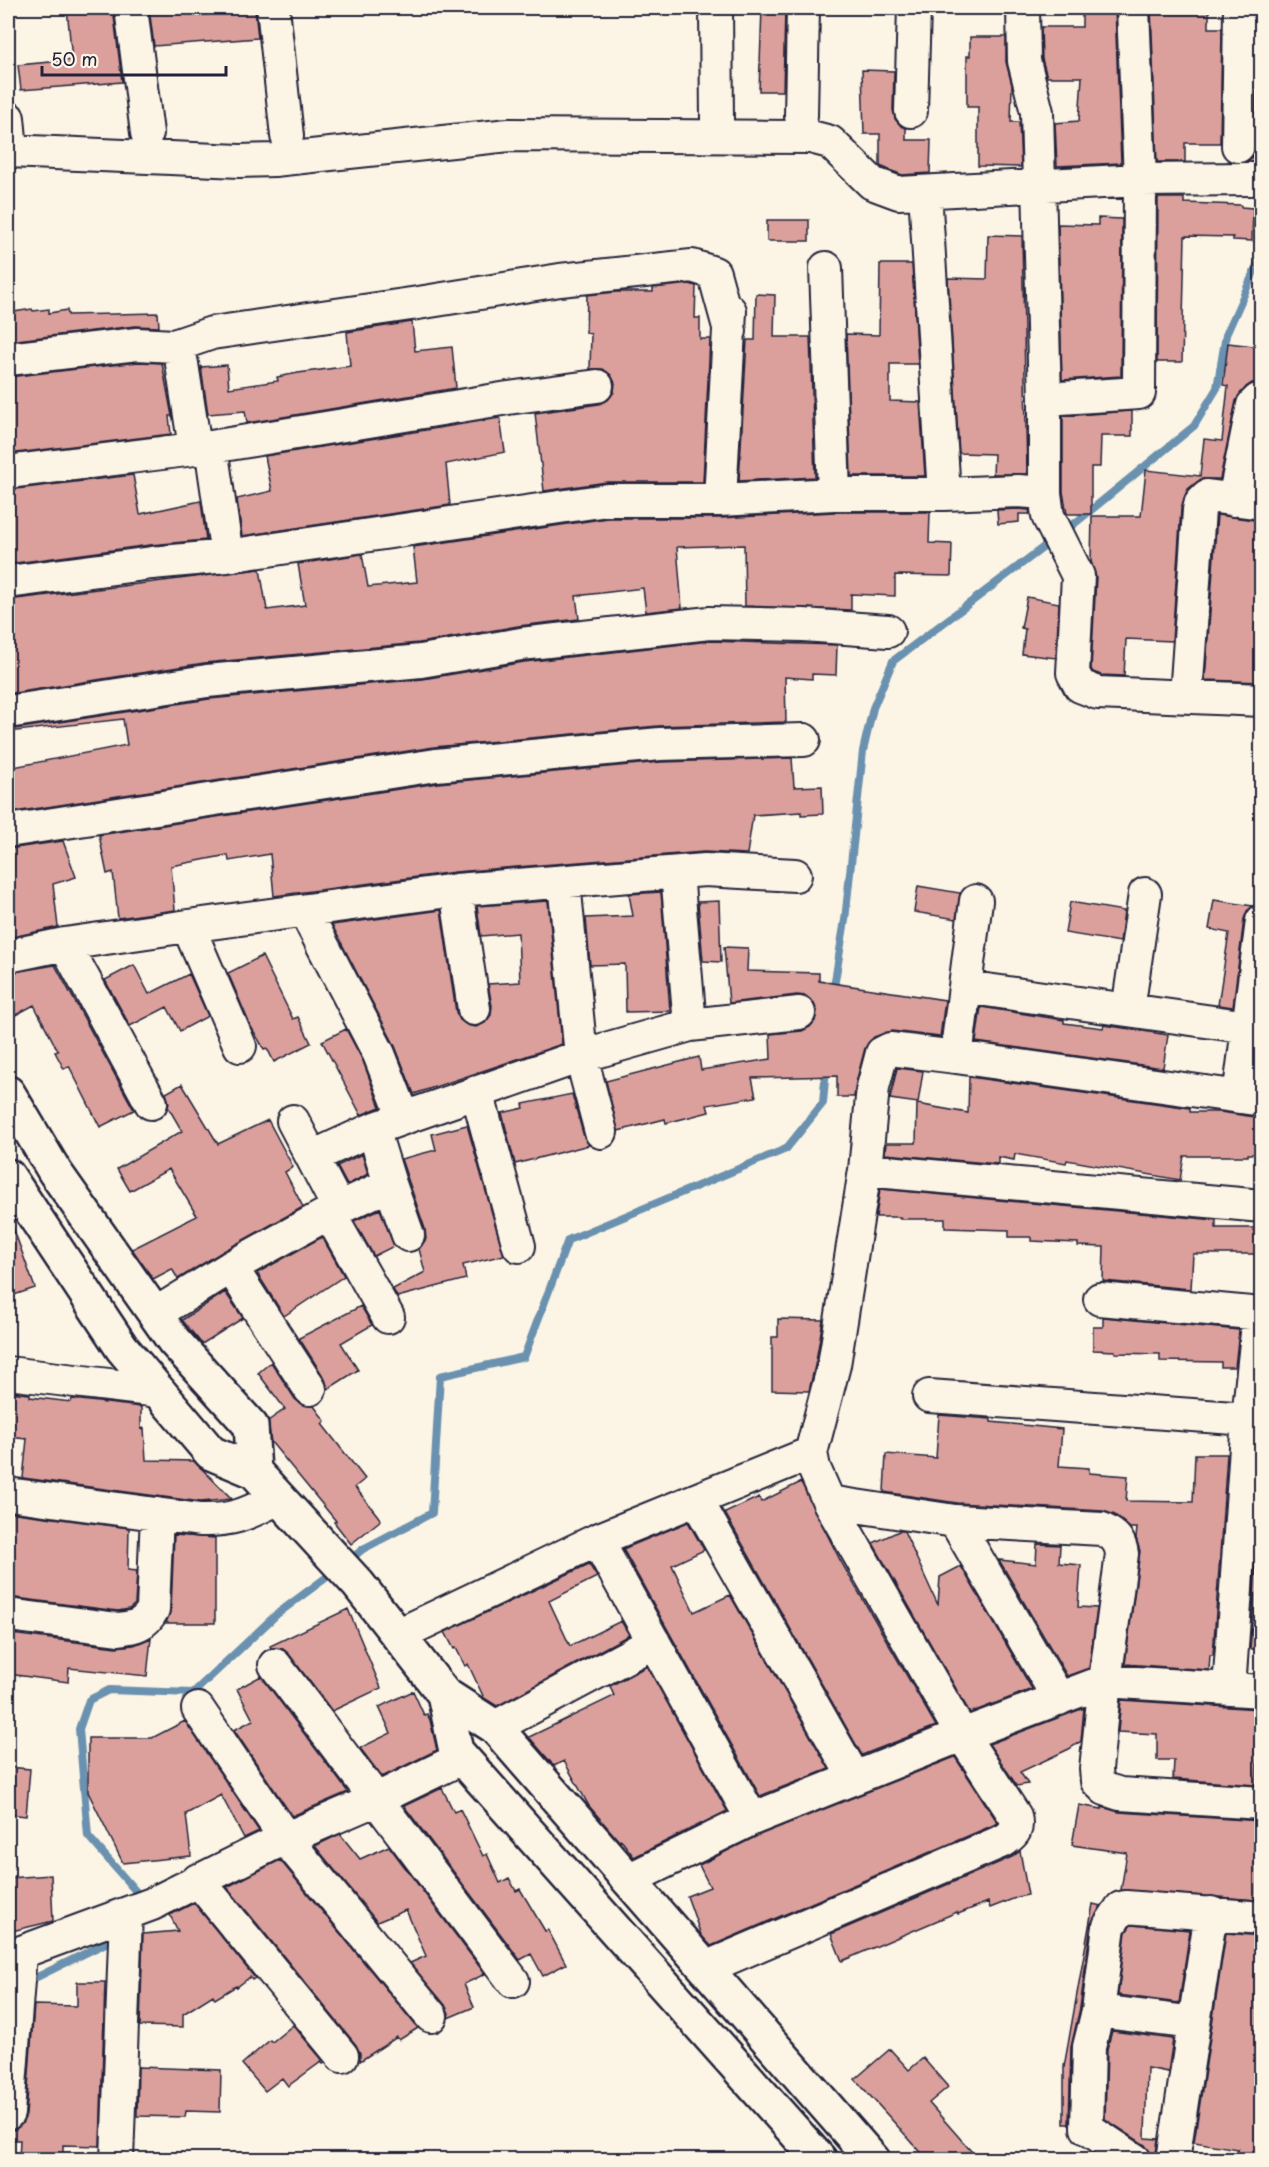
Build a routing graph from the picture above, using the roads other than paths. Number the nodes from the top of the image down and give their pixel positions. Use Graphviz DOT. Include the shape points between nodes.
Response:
graph roads {
  1 [pos="131,8"];
  2 [pos="273,8"];
  3 [pos="716,8"];
  4 [pos="803,8"];
  5 [pos="914,8"];
  6 [pos="1023,8"];
  7 [pos="1133,8"];
  8 [pos="1240,8"];
  9 [pos="911,111"];
  10 [pos="801,116"];
  11 [pos="717,121"];
  12 [pos="147,133"];
  13 [pos="8,136"];
  14 [pos="287,136"];
  15 [pos="1238,146"];
  16 [pos="1140,180"];
  17 [pos="1251,180"];
  18 [pos="1039,184"];
  19 [pos="925,192"];
  20 [pos="826,268"];
  21 [pos="729,277"];
  22 [pos="730,331"];
  23 [pos="174,346"];
  24 [pos="8,359"];
  25 [pos="597,386"];
  26 [pos="1045,399"];
  27 [pos="1262,400"];
  28 [pos="203,448"];
  29 [pos="8,472"];
  30 [pos="834,494"];
  31 [pos="944,494"];
  32 [pos="720,500"];
  33 [pos="1248,501"];
  34 [pos="1046,504"];
  35 [pos="227,556"];
  36 [pos="8,582"];
  37 [pos="888,631"];
  38 [pos="1186,696"];
  39 [pos="1262,700"];
  40 [pos="8,712"];
  41 [pos="804,740"];
  42 [pos="8,831"];
  43 [pos="677,873"];
  44 [pos="795,875"];
  45 [pos="564,882"];
  46 [pos="456,890"];
  47 [pos="1144,894"];
  48 [pos="976,901"];
  49 [pos="305,911"];
  50 [pos="1262,921"];
  51 [pos="188,926"];
  52 [pos="65,944"];
  53 [pos="8,956"];
  54 [pos="965,987"];
  55 [pos="474,1009"];
  56 [pos="1128,1010"];
  57 [pos="800,1014"];
  58 [pos="690,1025"];
  59 [pos="1248,1027"];
  60 [pos="240,1046"];
  61 [pos="580,1056"];
  62 [pos="956,1057"];
  63 [pos="477,1092"];
  64 [pos="8,1093"];
  65 [pos="1250,1098"];
  66 [pos="151,1102"];
  67 [pos="404,1118"];
  68 [pos="293,1121"];
  69 [pos="373,1129"];
  70 [pos="601,1132"];
  71 [pos="312,1157"];
  72 [pos="865,1170"];
  73 [pos="8,1176"];
  74 [pos="390,1184"];
  75 [pos="1262,1206"];
  76 [pos="334,1210"];
  77 [pos="408,1235"];
  78 [pos="519,1246"];
  79 [pos="231,1267"];
  80 [pos="1100,1299"];
  81 [pos="155,1314"];
  82 [pos="1260,1314"];
  83 [pos="388,1317"];
  84 [pos="8,1373"];
  85 [pos="310,1389"];
  86 [pos="159,1391"];
  87 [pos="929,1396"];
  88 [pos="1248,1419"];
  89 [pos="811,1453"];
  90 [pos="254,1471"];
  91 [pos="8,1494"];
  92 [pos="279,1498"];
  93 [pos="697,1501"];
  94 [pos="829,1502"];
  95 [pos="157,1514"];
  96 [pos="955,1521"];
  97 [pos="597,1540"];
  98 [pos="8,1615"];
  99 [pos="398,1635"];
  100 [pos="654,1642"];
  101 [pos="275,1665"];
  102 [pos="1105,1681"];
  103 [pos="1229,1689"];
  104 [pos="1262,1691"];
  105 [pos="444,1694"];
  106 [pos="1059,1699"];
  107 [pos="198,1709"];
  108 [pos="495,1727"];
  109 [pos="962,1735"];
  110 [pos="462,1758"];
  111 [pos="854,1777"];
  112 [pos="375,1800"];
  113 [pos="1262,1803"];
  114 [pos="752,1819"];
  115 [pos="286,1839"];
  116 [pos="198,1880"];
  117 [pos="628,1880"];
  118 [pos="1211,1913"];
  119 [pos="1262,1918"];
  120 [pos="133,1920"];
  121 [pos="705,1968"];
  122 [pos="15,1969"];
  123 [pos="513,1981"];
  124 [pos="1098,2011"];
  125 [pos="430,2016"];
  126 [pos="1194,2023"];
  127 [pos="342,2056"];
  128 [pos="8,2113"];
  129 [pos="117,2160"];
  130 [pos="820,2160"];
  131 [pos="873,2160"];
  132 [pos="1135,2160"];
  133 [pos="1173,2160"];
  1 -- 12 [label="street"];
  2 -- 14 [label="street"];
  3 -- 11 [label="street"];
  4 -- 10 [label="street"];
  5 -- 9 [label="street"];
  6 -- 18 [label="street" via="1024,61 1037,112"];
  7 -- 16 [label="street"];
  8 -- 15 [label="street"];
  13 -- 19 [label="street" via="240,161 509,135 811,137 830,142 872,183 900,193"];
  16 -- 17 [label="street"];
  16 -- 18 [label="street"];
  16 -- 26 [label="street" via="1139,393"];
  18 -- 19 [label="street"];
  18 -- 26 [label="street"];
  19 -- 31 [label="street"];
  20 -- 30 [label="street"];
  21 -- 22 [label="street"];
  22 -- 23 [label="street" via="714,273 692,266 560,280 212,333"];
  22 -- 32 [label="street"];
  23 -- 24 [label="street" via="137,344"];
  23 -- 28 [label="street" via="180,355"];
  25 -- 28 [label="street"];
  26 -- 34 [label="street"];
  27 -- 33 [label="street" via="1252,405"];
  28 -- 29 [label="street"];
  28 -- 35 [label="street"];
  30 -- 31 [label="street"];
  30 -- 32 [label="street"];
  31 -- 34 [label="street" via="1018,491"];
  32 -- 35 [label="street" via="607,500"];
  33 -- 38 [label="street" via="1208,496 1201,502"];
  34 -- 38 [label="street" via="1078,576 1073,673 1080,686 1098,693"];
  35 -- 36 [label="street"];
  37 -- 40 [label="street" via="709,623 521,644 421,661 207,681"];
  38 -- 39 [label="street"];
  41 -- 42 [label="street" via="660,744 436,765"];
  43 -- 44 [label="street" via="705,870"];
  43 -- 45 [label="street"];
  43 -- 58 [label="street"];
  45 -- 46 [label="street"];
  45 -- 61 [label="street"];
  46 -- 49 [label="street"];
  46 -- 55 [label="street"];
  47 -- 56 [label="street"];
  48 -- 54 [label="street"];
  49 -- 51 [label="street"];
  49 -- 67 [label="street" via="379,1053"];
  50 -- 59 [label="street"];
  51 -- 52 [label="street"];
  51 -- 60 [label="street"];
  52 -- 53 [label="street"];
  52 -- 66 [label="street"];
  54 -- 56 [label="street"];
  54 -- 62 [label="street"];
  56 -- 59 [label="street"];
  57 -- 58 [label="street"];
  58 -- 61 [label="street"];
  59 -- 65 [label="street"];
  61 -- 63 [label="street"];
  61 -- 70 [label="street"];
  62 -- 65 [label="street"];
  62 -- 72 [label="street" via="890,1049 882,1053 873,1087"];
  63 -- 67 [label="street"];
  63 -- 78 [label="street"];
  64 -- 81 [label="main road" via="55,1172"];
  67 -- 69 [label="street"];
  68 -- 71 [label="street"];
  69 -- 71 [label="street"];
  69 -- 74 [label="street"];
  71 -- 76 [label="street"];
  72 -- 75 [label="street"];
  72 -- 89 [label="street" via="834,1365"];
  73 -- 86 [label="main road" via="122,1348"];
  74 -- 76 [label="street"];
  74 -- 77 [label="street"];
  76 -- 79 [label="street"];
  76 -- 83 [label="street"];
  79 -- 81 [label="street"];
  79 -- 85 [label="street"];
  80 -- 82 [label="street"];
  81 -- 90 [label="main road" via="174,1341 251,1426"];
  82 -- 88 [label="street"];
  84 -- 86 [label="street"];
  86 -- 90 [label="main road" via="211,1453"];
  87 -- 88 [label="street"];
  88 -- 103 [label="street"];
  89 -- 93 [label="street"];
  89 -- 94 [label="street"];
  90 -- 92 [label="main road"];
  91 -- 95 [label="street"];
  92 -- 95 [label="street" via="240,1517 221,1520"];
  92 -- 99 [label="main road" via="326,1546"];
  93 -- 97 [label="street"];
  93 -- 111 [label="street"];
  94 -- 96 [label="street"];
  94 -- 109 [label="street"];
  95 -- 98 [label="street" via="153,1609 147,1620 135,1627 118,1629"];
  96 -- 102 [label="street" via="1102,1529 1114,1535 1122,1554"];
  96 -- 106 [label="street"];
  97 -- 99 [label="street"];
  97 -- 100 [label="street"];
  99 -- 105 [label="main road"];
  100 -- 108 [label="street"];
  100 -- 114 [label="street"];
  101 -- 112 [label="street"];
  102 -- 103 [label="street"];
  102 -- 106 [label="street"];
  102 -- 113 [label="street" via="1096,1769 1097,1781 1105,1789 1120,1794"];
  103 -- 104 [label="street"];
  105 -- 108 [label="main road"];
  105 -- 110 [label="main road" via="456,1751"];
  106 -- 109 [label="street"];
  107 -- 115 [label="street"];
  108 -- 117 [label="main road"];
  109 -- 111 [label="street"];
  109 -- 121 [label="street" via="1015,1816 1014,1834"];
  110 -- 112 [label="street"];
  110 -- 130 [label="main road"];
  111 -- 114 [label="street"];
  112 -- 115 [label="street"];
  112 -- 123 [label="street"];
  114 -- 117 [label="street"];
  115 -- 116 [label="street"];
  115 -- 125 [label="street"];
  116 -- 120 [label="street"];
  116 -- 127 [label="street"];
  117 -- 121 [label="main road"];
  118 -- 119 [label="street"];
  118 -- 124 [label="street" via="1121,1908 1109,1926"];
  118 -- 126 [label="street"];
  120 -- 122 [label="street"];
  120 -- 129 [label="street"];
  121 -- 131 [label="main road"];
  122 -- 128 [label="street"];
  124 -- 126 [label="street"];
  124 -- 132 [label="street" via="1089,2047 1087,2128"];
  126 -- 133 [label="street"];
}
